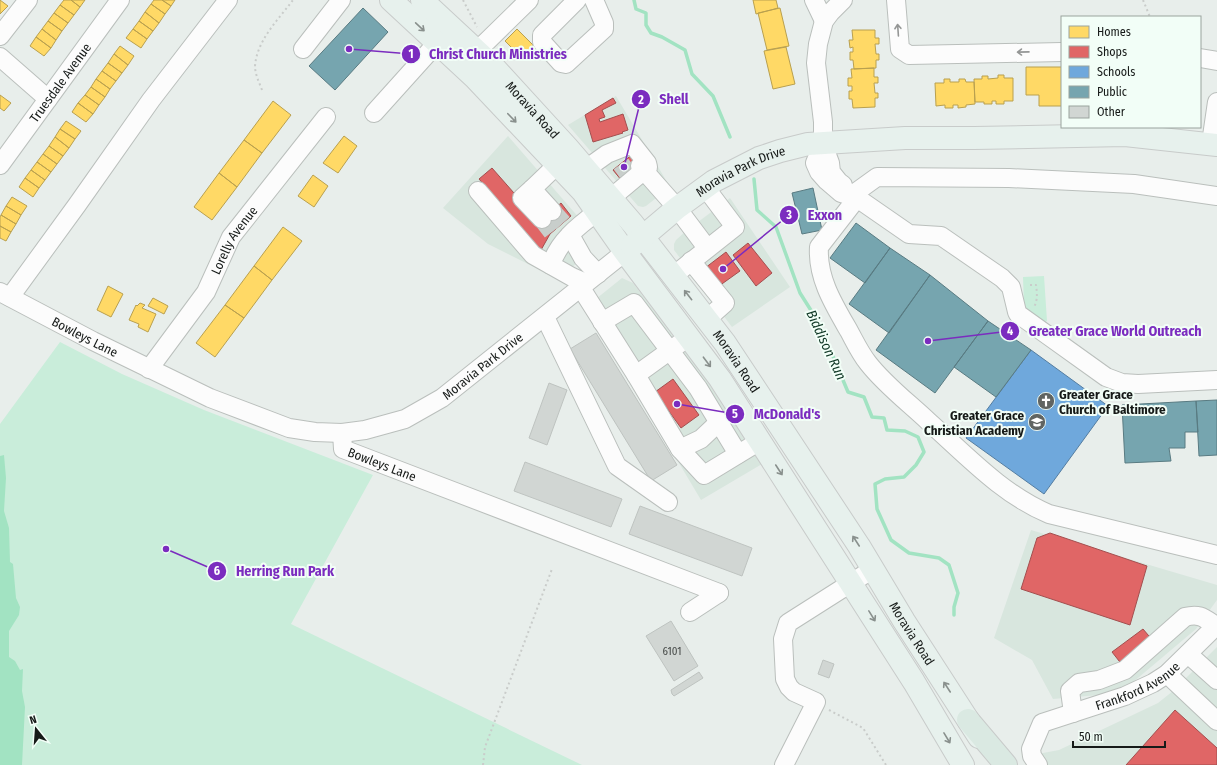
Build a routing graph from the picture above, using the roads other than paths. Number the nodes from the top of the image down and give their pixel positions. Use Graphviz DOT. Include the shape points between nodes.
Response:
graph roads {
  1 [pos="28,0"];
  2 [pos="120,0"];
  3 [pos="228,0"];
  4 [pos="341,0"];
  5 [pos="391,0"];
  6 [pos="422,0"];
  7 [pos="529,0"];
  8 [pos="577,0"];
  9 [pos="594,0"];
  10 [pos="814,0"];
  11 [pos="843,0"];
  12 [pos="896,0"];
  13 [pos="824,21"];
  14 [pos="0,36"];
  15 [pos="437,42"];
  16 [pos="303,49"];
  17 [pos="477,51"];
  18 [pos="1061,52"];
  19 [pos="0,57"];
  20 [pos="1201,58"];
  21 [pos="1217,61"];
  22 [pos="48,99"];
  23 [pos="1217,102"];
  24 [pos="374,113"];
  25 [pos="326,117"];
  26 [pos="1180,134"];
  27 [pos="823,144"];
  28 [pos="1214,144"];
  29 [pos="629,164"];
  30 [pos="0,165"];
  31 [pos="557,165"];
  32 [pos="586,169"];
  33 [pos="536,185"];
  34 [pos="705,187"];
  35 [pos="478,191"];
  36 [pos="1217,196"];
  37 [pos="855,197"];
  38 [pos="604,205"];
  39 [pos="677,208"];
  40 [pos="563,224"];
  41 [pos="643,238"];
  42 [pos="707,248"];
  43 [pos="625,252"];
  44 [pos="691,261"];
  45 [pos="551,265"];
  46 [pos="673,276"];
  47 [pos="588,282"];
  48 [pos="5,294"];
  49 [pos="545,317"];
  50 [pos="707,319"];
  51 [pos="602,322"];
  52 [pos="689,338"];
  53 [pos="670,350"];
  54 [pos="149,369"];
  55 [pos="636,375"];
  56 [pos="1217,380"];
  57 [pos="718,422"];
  58 [pos="342,432"];
  59 [pos="760,441"];
  60 [pos="680,449"];
  61 [pos="738,454"];
  62 [pos="668,502"];
  63 [pos="1217,556"];
  64 [pos="873,569"];
  65 [pos="851,583"];
  66 [pos="690,612"];
  67 [pos="1216,626"];
  68 [pos="1188,654"];
  69 [pos="1167,674"];
  70 [pos="1217,680"];
  71 [pos="1073,713"];
  72 [pos="968,720"];
  73 [pos="1217,721"];
  74 [pos="784,765"];
  75 [pos="963,765"];
  76 [pos="997,765"];
  77 [pos="1006,765"];
  78 [pos="1038,765"];
  1 -- 14 [label="street"];
  2 -- 22 [label="street, Truesdale Avenue"];
  3 -- 48 [label="street" via="151,100 77,205"];
  4 -- 16 [label="street"];
  5 -- 15 [label="main road, Moravia Road, one-way"];
  6 -- 17 [label="main road, Moravia Road"];
  7 -- 17 [label="street"];
  8 -- 9 [label="street" via="542,35 542,42 561,63 566,64 604,29"];
  10 -- 13 [label="street"];
  11 -- 13 [label="street"];
  18 -- 12 [label="street, one-way" via="909,54 900,49"];
  13 -- 27 [label="street" via="816,62"];
  15 -- 24 [label="street"];
  15 -- 31 [label="main road, Moravia Road, one-way" via="475,78"];
  17 -- 32 [label="main road, Moravia Road" via="529,104"];
  19 -- 22 [label="street"];
  20 -- 21 [label="street"];
  22 -- 30 [label="street, Truesdale Avenue"];
  23 -- 28 [label="street"];
  25 -- 54 [label="street, Lorelly Avenue" via="231,237 206,292"];
  26 -- 27 [label="main road, Moravia Park Drive" via="905,138"];
  26 -- 28 [label="main road, Moravia Park Drive"];
  27 -- 34 [label="main road, Moravia Park Drive" via="801,146 759,158"];
  27 -- 37 [label="street" via="815,163 819,172 841,192"];
  29 -- 32 [label="street" via="607,154"];
  29 -- 38 [label="street"];
  29 -- 39 [label="street"];
  31 -- 33 [label="street"];
  31 -- 38 [label="main road, Moravia Road" via="583,192"];
  32 -- 38 [label="main road, Moravia Road"];
  33 -- 40 [label="street"];
  33 -- 40 [label="street" via="522,198"];
  34 -- 39 [label="main road, Moravia Park Drive"];
  34 -- 42 [label="street" via="734,227"];
  35 -- 45 [label="street" via="533,255"];
  36 -- 37 [label="street" via="1134,184 1014,178 877,177"];
  37 -- 56 [label="street" via="909,234 941,236 1002,278 1011,287 1018,314 1106,377 1122,383 1144,384"];
  37 -- 63 [label="street" via="819,247 818,256 826,287 837,310 863,355 884,381 1004,488 1031,507 1049,514"];
  38 -- 40 [label="street"];
  38 -- 41 [label="main road, Moravia Road"];
  38 -- 43 [label="main road, Moravia Road"];
  39 -- 41 [label="main road, Moravia Park Drive"];
  39 -- 42 [label="street"];
  40 -- 45 [label="street"];
  40 -- 47 [label="street" via="583,258"];
  41 -- 43 [label="main road, Moravia Park Drive"];
  41 -- 46 [label="main road, Moravia Road"];
  42 -- 44 [label="street"];
  43 -- 47 [label="street, Moravia Park Drive"];
  43 -- 52 [label="main road, Moravia Road"];
  44 -- 46 [label="street"];
  44 -- 50 [label="street" via="725,303"];
  45 -- 47 [label="street" via="572,277"];
  50 -- 46 [label="main road, Moravia Road, one-way"];
  47 -- 49 [label="street, Moravia Park Drive"];
  47 -- 51 [label="street"];
  48 -- 54 [label="street, Bowleys Lane"];
  49 -- 58 [label="street, Moravia Park Drive" via="442,398 406,419 365,430"];
  49 -- 62 [label="street" via="617,466"];
  64 -- 50 [label="main road, Moravia Road, one-way" via="785,432"];
  51 -- 53 [label="street" via="634,303"];
  51 -- 55 [label="street"];
  52 -- 53 [label="street"];
  52 -- 59 [label="main road, Moravia Road, one-way" via="720,379"];
  53 -- 55 [label="street"];
  53 -- 57 [label="street" via="698,388"];
  54 -- 58 [label="street, Bowleys Lane" via="210,398 289,428 315,432"];
  55 -- 60 [label="street"];
  57 -- 60 [label="street" via="701,439"];
  57 -- 61 [label="street"];
  58 -- 66 [label="street, Bowleys Lane" via="343,449 719,593"];
  59 -- 61 [label="street"];
  59 -- 65 [label="main road, Moravia Road, one-way"];
  60 -- 61 [label="street" via="704,475"];
  64 -- 65 [label="street"];
  72 -- 64 [label="main road, Moravia Road, one-way"];
  65 -- 74 [label="street" via="794,618 785,630 785,679 794,692 816,702"];
  65 -- 75 [label="main road, Moravia Road, one-way"];
  67 -- 68 [label="street, Frankford Avenue"];
  67 -- 71 [label="street" via="1202,616 1185,617 1125,670 1099,680 1079,683 1070,691"];
  68 -- 69 [label="street, Frankford Avenue"];
  68 -- 70 [label="street"];
  69 -- 71 [label="street, Frankford Avenue" via="1126,696"];
  69 -- 73 [label="street"];
  71 -- 78 [label="street, Frankford Avenue" via="1042,723 1031,749"];
  72 -- 76 [label="main road, Moravia Road"];
  72 -- 77 [label="highway"];
}
